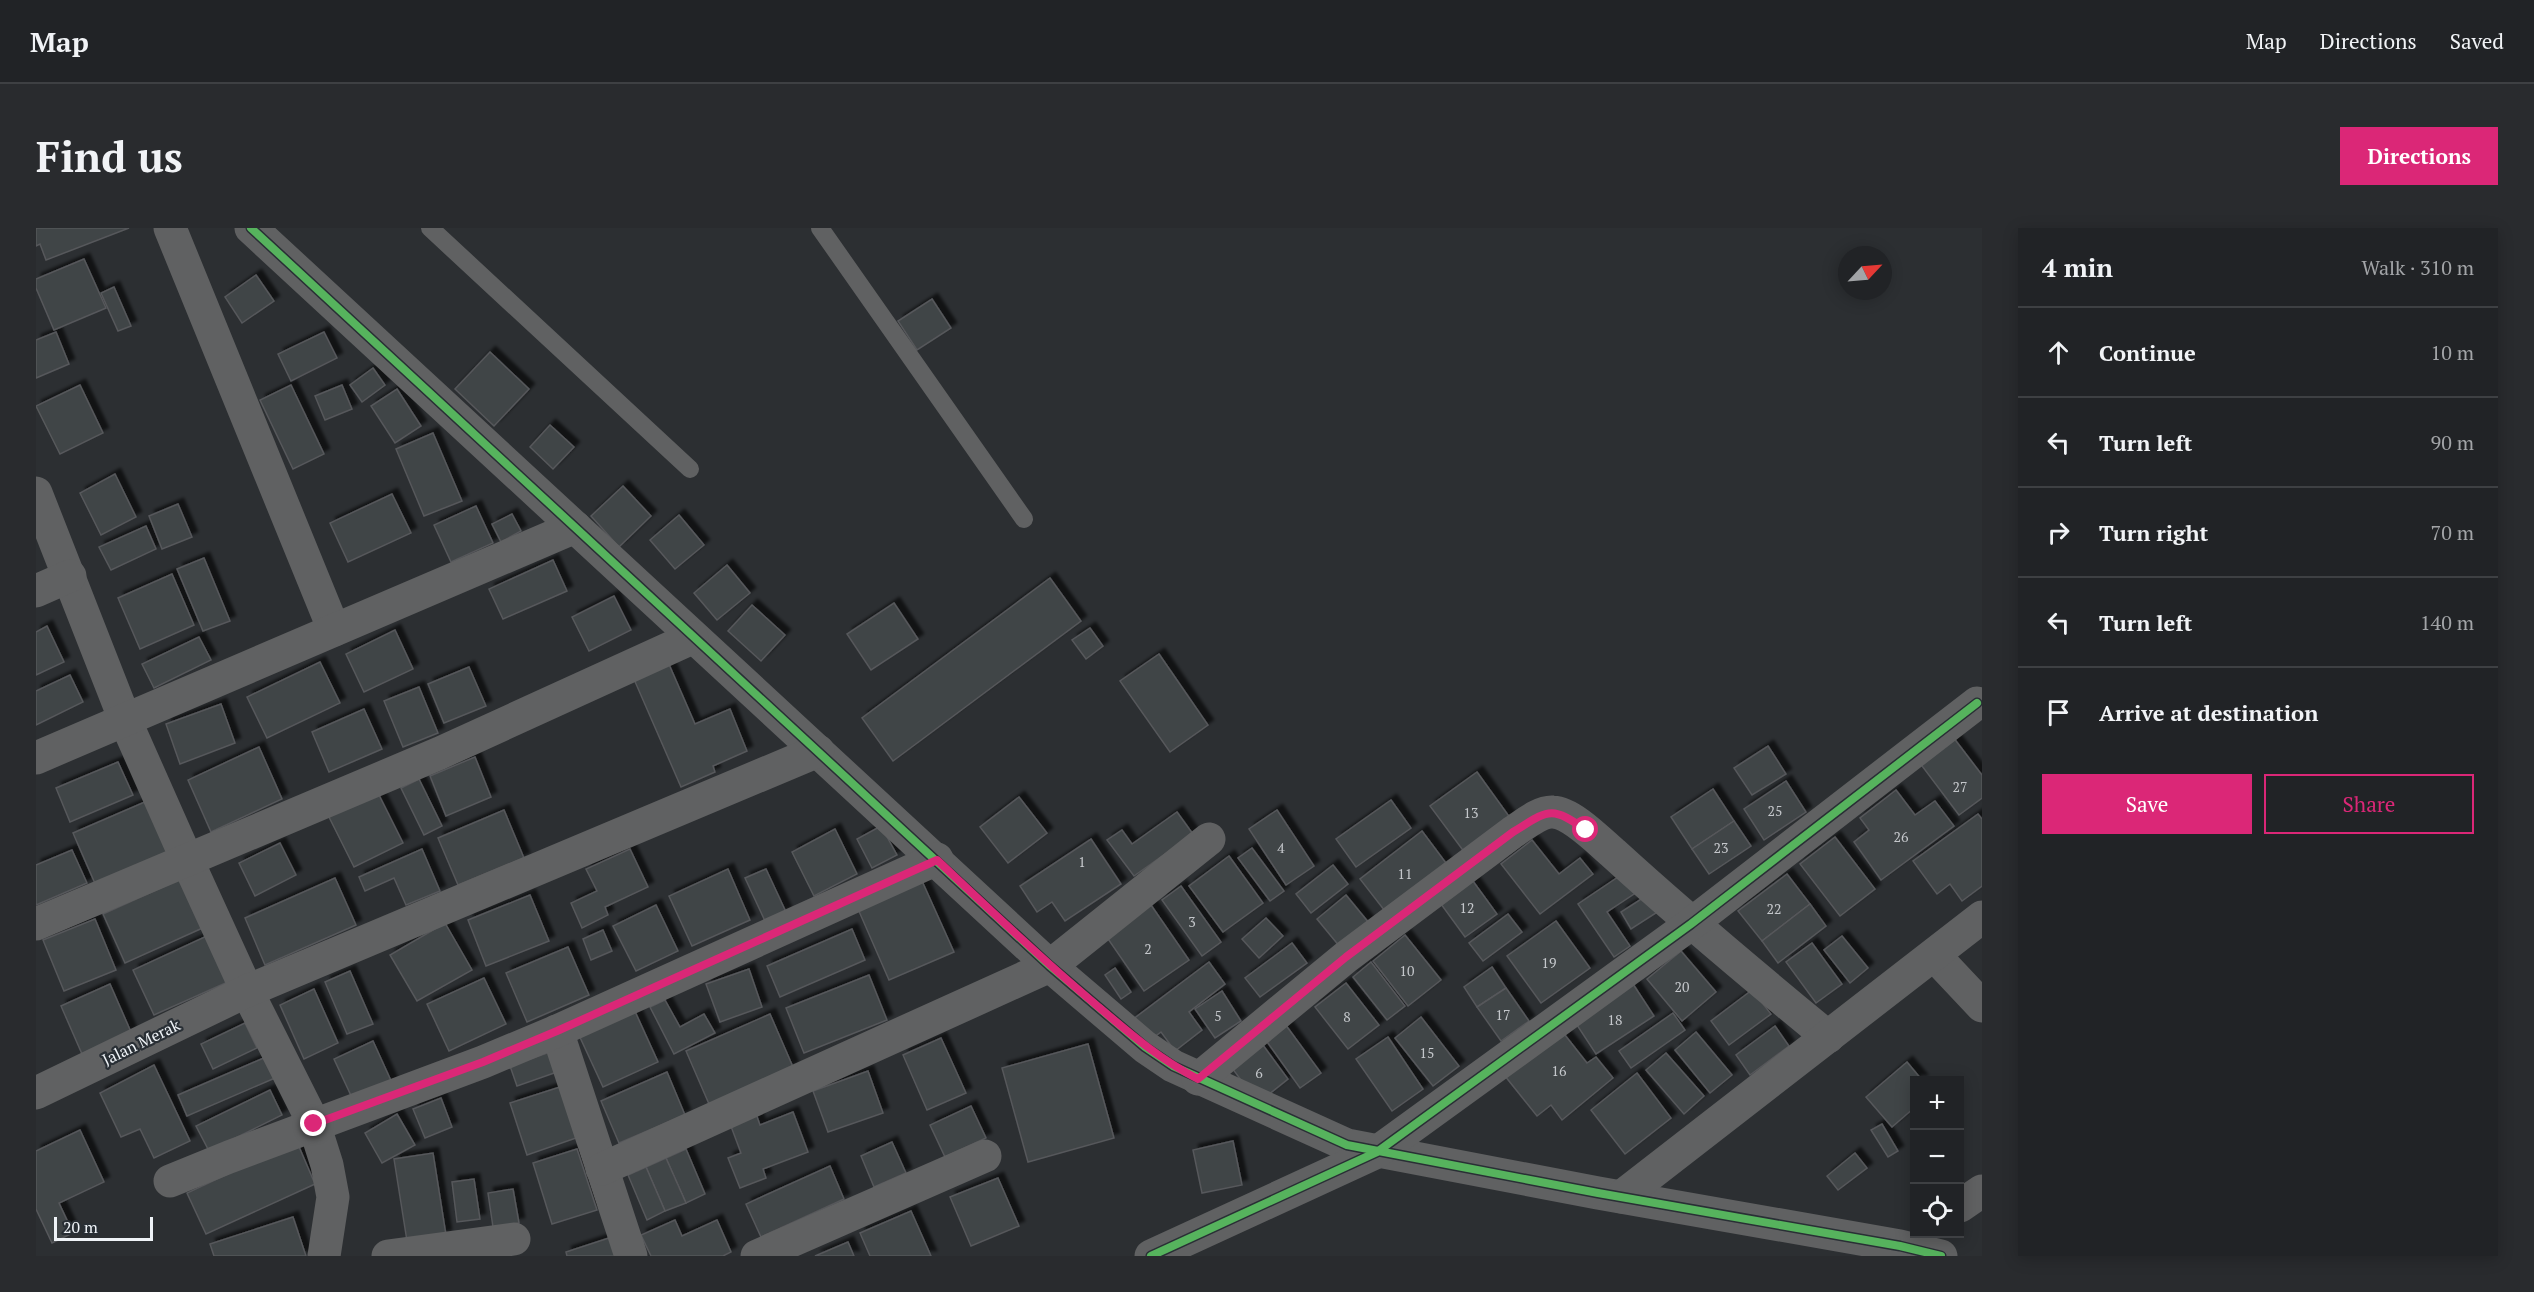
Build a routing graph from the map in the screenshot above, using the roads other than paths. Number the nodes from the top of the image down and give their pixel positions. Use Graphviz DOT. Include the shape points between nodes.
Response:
graph roads {
  1 [pos="170,228"];
  2 [pos="251,228"];
  3 [pos="430,228"];
  4 [pos="820,228"];
  5 [pos="690,469"];
  6 [pos="37,496"];
  7 [pos="1024,519"];
  8 [pos="575,527"];
  9 [pos="70,576"];
  10 [pos="36,591"];
  11 [pos="334,630"];
  12 [pos="692,638"];
  13 [pos="1977,703"];
  14 [pos="125,720"];
  15 [pos="819,751"];
  16 [pos="36,758"];
  17 [pos="1209,839"];
  18 [pos="937,860"];
  19 [pos="188,862"];
  20 [pos="1982,917"];
  21 [pos="36,924"];
  22 [pos="1691,924"];
  23 [pos="1934,955"];
  24 [pos="1050,966"];
  25 [pos="247,991"];
  26 [pos="1982,1006"];
  27 [pos="557,1031"];
  28 [pos="1828,1037"];
  29 [pos="1198,1079"];
  30 [pos="36,1093"];
  31 [pos="314,1124"];
  32 [pos="1377,1152"];
  33 [pos="985,1156"];
  34 [pos="602,1169"];
  35 [pos="170,1181"];
  36 [pos="1982,1191"];
  37 [pos="1621,1197"];
  38 [pos="1964,1203"];
  39 [pos="514,1239"];
  40 [pos="1909,1240"];
  41 [pos="324,1256"];
  42 [pos="388,1256"];
  43 [pos="631,1256"];
  44 [pos="757,1256"];
  45 [pos="1151,1256"];
  46 [pos="1941,1256"];
  1 -- 11 [label="street"];
  2 -- 8 [label="street"];
  3 -- 5 [label="lane"];
  4 -- 7 [label="lane"];
  6 -- 9 [label="street"];
  8 -- 11 [label="street"];
  8 -- 12 [label="street"];
  9 -- 10 [label="street"];
  9 -- 14 [label="street"];
  11 -- 14 [label="street"];
  12 -- 15 [label="street"];
  12 -- 19 [label="street"];
  13 -- 22 [label="street"];
  14 -- 16 [label="street"];
  14 -- 19 [label="street"];
  15 -- 18 [label="street"];
  15 -- 25 [label="street, Jalan Merak"];
  17 -- 24 [label="street"];
  18 -- 24 [label="street"];
  18 -- 27 [label="street"];
  19 -- 21 [label="street"];
  19 -- 25 [label="street"];
  20 -- 23 [label="street"];
  22 -- 28 [label="street"];
  22 -- 29 [label="street" via="1586,830 1563,815 1542,814 1346,957"];
  22 -- 32 [label="street"];
  23 -- 26 [label="street"];
  23 -- 28 [label="street"];
  24 -- 29 [label="street" via="1145,1047"];
  24 -- 34 [label="street"];
  25 -- 30 [label="street, Jalan Merak"];
  25 -- 31 [label="street"];
  27 -- 31 [label="street"];
  27 -- 34 [label="street"];
  28 -- 37 [label="street"];
  29 -- 32 [label="street" via="1347,1145"];
  31 -- 35 [label="street"];
  31 -- 41 [label="street" via="333,1197"];
  32 -- 37 [label="street"];
  32 -- 45 [label="street"];
  33 -- 44 [label="street"];
  34 -- 43 [label="street"];
  36 -- 38 [label="street"];
  37 -- 40 [label="street"];
  39 -- 42 [label="street"];
  40 -- 46 [label="street"];
}
